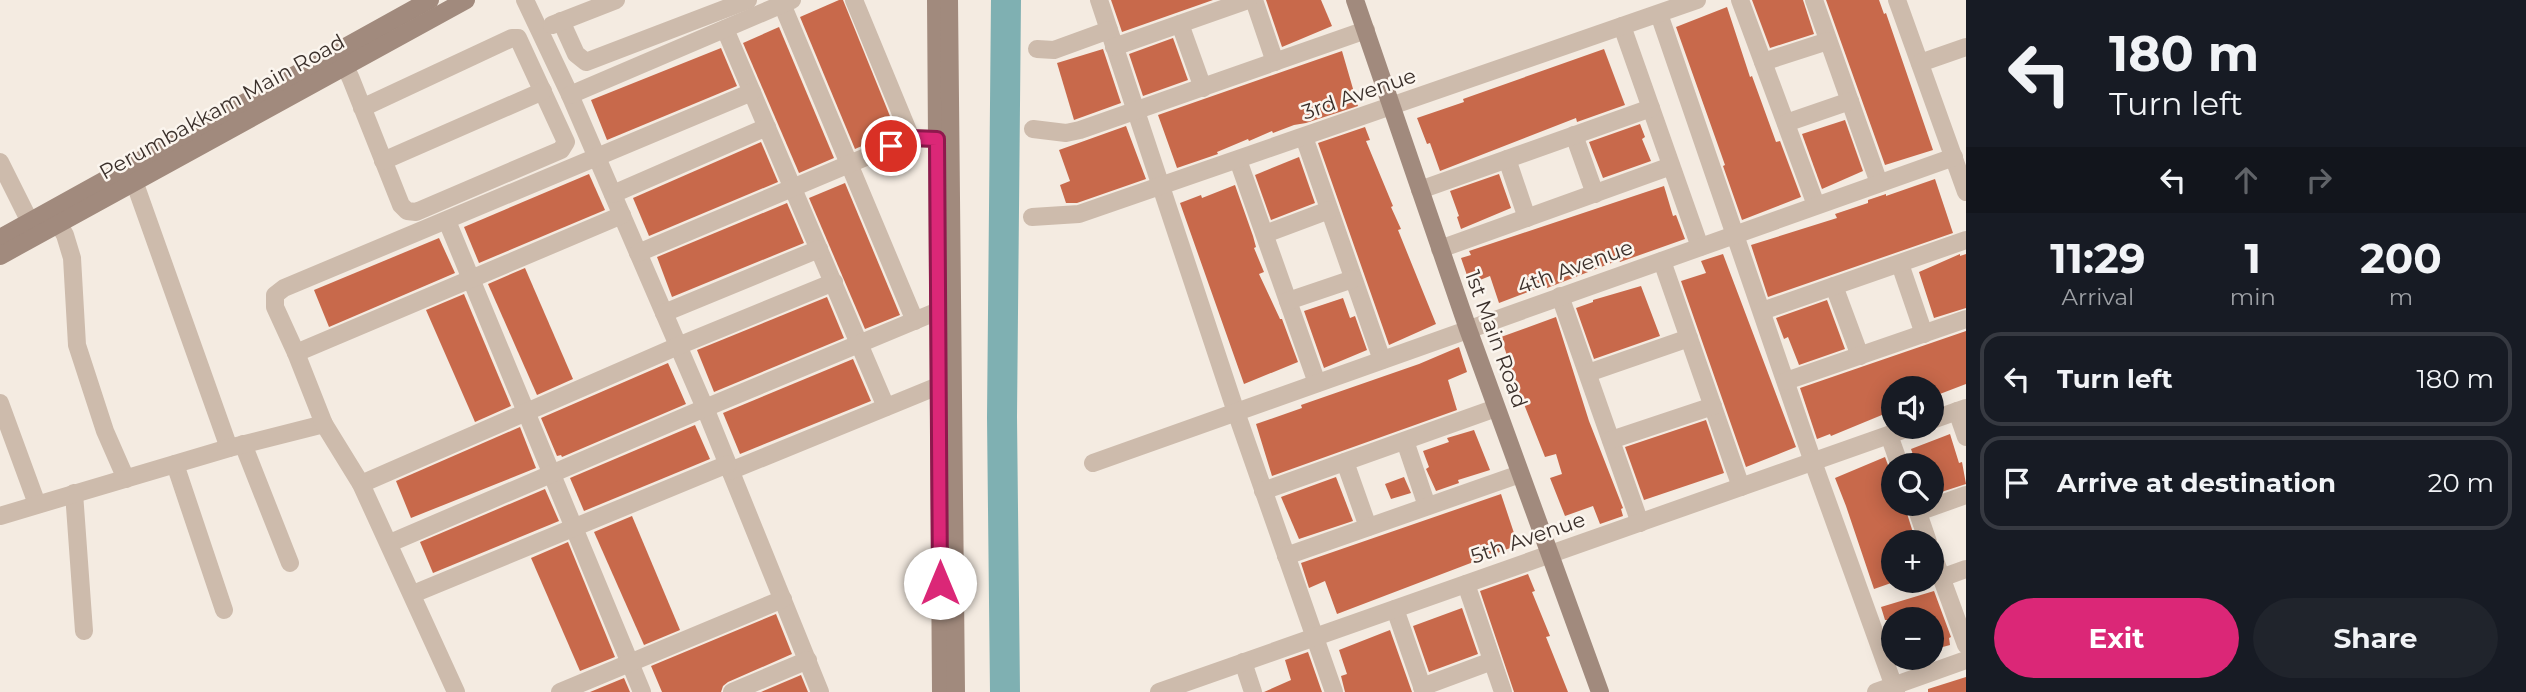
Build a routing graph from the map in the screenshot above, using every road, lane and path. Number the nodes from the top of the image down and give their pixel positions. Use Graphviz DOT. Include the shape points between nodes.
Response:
graph roads {
  1 [pos="430,0"];
  2 [pos="466,0"];
  3 [pos="525,0"];
  4 [pos="615,0"];
  5 [pos="748,0"];
  6 [pos="853,0"];
  7 [pos="936,0"];
  8 [pos="949,0"];
  9 [pos="1099,0"];
  10 [pos="1248,0"];
  11 [pos="1254,0"];
  12 [pos="1357,0"];
  13 [pos="1697,0"];
  14 [pos="1740,0"];
  15 [pos="1814,0"];
  16 [pos="1897,0"];
  17 [pos="787,2"];
  18 [pos="1663,8"];
  19 [pos="561,21"];
  20 [pos="1180,24"];
  21 [pos="1622,26"];
  22 [pos="725,29"];
  23 [pos="539,30"];
  24 [pos="1366,30"];
  25 [pos="1112,38"];
  26 [pos="1828,40"];
  27 [pos="1966,47"];
  28 [pos="1037,49"];
  29 [pos="1275,62"];
  30 [pos="1763,62"];
  31 [pos="1920,63"];
  32 [pos="345,66"];
  33 [pos="1203,88"];
  34 [pos="543,91"];
  35 [pos="752,92"];
  36 [pos="570,95"];
  37 [pos="1850,101"];
  38 [pos="1392,106"];
  39 [pos="362,108"];
  40 [pos="1651,108"];
  41 [pos="1136,112"];
  42 [pos="1786,123"];
  43 [pos="767,127"];
  44 [pos="1033,129"];
  45 [pos="1574,135"];
  46 [pos="1304,137"];
  47 [pos="911,138"];
  48 [pos="937,139"];
  49 [pos="597,157"];
  50 [pos="1954,157"];
  51 [pos="1507,159"];
  52 [pos="383,160"];
  53 [pos="1238,160"];
  54 [pos="0,162"];
  55 [pos="850,163"];
  56 [pos="1671,166"];
  57 [pos="134,181"];
  58 [pos="1879,183"];
  59 [pos="1160,187"];
  60 [pos="793,188"];
  61 [pos="1420,190"];
  62 [pos="1966,192"];
  63 [pos="613,194"];
  64 [pos="1595,194"];
  65 [pos="1816,205"];
  66 [pos="1329,210"];
  67 [pos="622,215"];
  68 [pos="1032,217"];
  69 [pos="1527,218"];
  70 [pos="447,221"];
  71 [pos="58,223"];
  72 [pos="33,229"];
  73 [pos="1265,234"];
  74 [pos="1736,234"];
  75 [pos="0,238"];
  76 [pos="1966,240"];
  77 [pos="1700,247"];
  78 [pos="819,249"];
  79 [pos="1440,249"];
  80 [pos="638,253"];
  81 [pos="0,256"];
  82 [pos="1662,261"];
  83 [pos="1900,264"];
  84 [pos="471,278"];
  85 [pos="1353,279"];
  86 [pos="834,282"];
  87 [pos="1834,286"];
  88 [pos="1560,296"];
  89 [pos="1288,302"];
  90 [pos="938,311"];
  91 [pos="1762,312"];
  92 [pos="664,313"];
  93 [pos="1966,319"];
  94 [pos="915,320"];
  95 [pos="1468,330"];
  96 [pos="1924,334"];
  97 [pos="1689,338"];
  98 [pos="859,344"];
  99 [pos="678,346"];
  100 [pos="296,353"];
  101 [pos="1860,356"];
  102 [pos="1382,360"];
  103 [pos="1588,373"];
  104 [pos="1786,382"];
  105 [pos="1317,383"];
  106 [pos="938,386"];
  107 [pos="0,403"];
  108 [pos="1713,406"];
  109 [pos="886,407"];
  110 [pos="705,408"];
  111 [pos="1496,408"];
  112 [pos="1961,409"];
  113 [pos="526,412"];
  114 [pos="1236,412"];
  115 [pos="1944,415"];
  116 [pos="324,424"];
  117 [pos="1966,437"];
  118 [pos="1881,438"];
  119 [pos="1405,440"];
  120 [pos="1611,440"];
  121 [pos="236,446"];
  122 [pos="1345,462"];
  123 [pos="1813,462"];
  124 [pos="1093,463"];
  125 [pos="175,464"];
  126 [pos="729,467"];
  127 [pos="551,473"];
  128 [pos="1520,474"];
  129 [pos="126,479"];
  130 [pos="361,484"];
  131 [pos="1741,487"];
  132 [pos="1264,491"];
  133 [pos="74,493"];
  134 [pos="1966,495"];
  135 [pos="1944,501"];
  136 [pos="37,504"];
  137 [pos="1427,506"];
  138 [pos="0,516"];
  139 [pos="1640,523"];
  140 [pos="574,527"];
  141 [pos="1368,527"];
  142 [pos="390,543"];
  143 [pos="1550,554"];
  144 [pos="1286,556"];
  145 [pos="290,563"];
  146 [pos="1966,569"];
  147 [pos="1944,577"];
  148 [pos="1466,584"];
  149 [pos="1944,586"];
  150 [pos="413,594"];
  151 [pos="783,598"];
  152 [pos="1395,609"];
  153 [pos="224,610"];
  154 [pos="84,631"];
  155 [pos="1315,637"];
  156 [pos="1966,645"];
  157 [pos="808,660"];
  158 [pos="1966,660"];
  159 [pos="1492,661"];
  160 [pos="1243,662"];
  161 [pos="630,663"];
  162 [pos="1181,689"];
  163 [pos="1423,689"];
  164 [pos="1889,690"];
  165 [pos="456,692"];
  166 [pos="559,692"];
  167 [pos="642,692"];
  168 [pos="732,692"];
  169 [pos="820,692"];
  170 [pos="941,692"];
  171 [pos="956,692"];
  172 [pos="1159,692"];
  173 [pos="1253,692"];
  174 [pos="1334,692"];
  175 [pos="1503,692"];
  176 [pos="1600,692"];
  1 -- 72 [label="street, Perumbakkam Main Road"];
  2 -- 32 [label="street, Perumbakkam Main Road"];
  3 -- 23 [label="street"];
  4 -- 19 [label="street"];
  5 -- 19 [label="street" via="586,62 576,54"];
  6 -- 47 [label="street"];
  7 -- 48 [label="street"];
  8 -- 171 [label="street"];
  9 -- 25 [label="street"];
  10 -- 20 [label="street"];
  11 -- 29 [label="street"];
  12 -- 24 [label="street, 1st Main Road"];
  13 -- 18 [label="street, 3rd Avenue"];
  14 -- 30 [label="street"];
  15 -- 26 [label="street"];
  16 -- 31 [label="street"];
  17 -- 22 [label="street"];
  17 -- 55 [label="street"];
  18 -- 21 [label="street, 3rd Avenue"];
  18 -- 74 [label="street"];
  19 -- 23 [label="street"];
  20 -- 25 [label="street"];
  20 -- 33 [label="street"];
  21 -- 38 [label="street, 3rd Avenue"];
  21 -- 40 [label="street"];
  22 -- 35 [label="street"];
  22 -- 36 [label="street"];
  23 -- 36 [label="street"];
  24 -- 29 [label="street"];
  24 -- 38 [label="street, 1st Main Road"];
  25 -- 28 [label="street"];
  25 -- 41 [label="street"];
  26 -- 30 [label="street"];
  26 -- 37 [label="street"];
  27 -- 31 [label="street"];
  29 -- 33 [label="street"];
  30 -- 42 [label="street"];
  31 -- 50 [label="street"];
  32 -- 39 [label="street"];
  32 -- 57 [label="street, Perumbakkam Main Road"];
  33 -- 41 [label="street"];
  34 -- 39 [label="street" via="521,42 512,38"];
  34 -- 52 [label="street"];
  34 -- 52 [label="street" via="566,142 561,150 416,212 401,205"];
  35 -- 43 [label="street"];
  35 -- 49 [label="street"];
  36 -- 49 [label="street"];
  37 -- 42 [label="street"];
  37 -- 58 [label="street"];
  38 -- 46 [label="street, 3rd Avenue"];
  38 -- 61 [label="street, 1st Main Road"];
  39 -- 52 [label="street"];
  40 -- 45 [label="street"];
  40 -- 56 [label="street"];
  41 -- 44 [label="street" via="1066,133"];
  41 -- 59 [label="street"];
  42 -- 65 [label="street"];
  43 -- 60 [label="street"];
  43 -- 63 [label="street"];
  45 -- 51 [label="street"];
  45 -- 64 [label="street"];
  46 -- 53 [label="street, 3rd Avenue"];
  46 -- 66 [label="street"];
  47 -- 48 [label="street"];
  47 -- 55 [label="street"];
  48 -- 90 [label="street"];
  49 -- 63 [label="street"];
  49 -- 70 [label="street"];
  50 -- 58 [label="street, 4th Avenue"];
  50 -- 62 [label="street"];
  51 -- 61 [label="street"];
  51 -- 69 [label="street"];
  53 -- 59 [label="street, 3rd Avenue"];
  53 -- 73 [label="street"];
  54 -- 72 [label="street"];
  55 -- 60 [label="street"];
  55 -- 94 [label="street"];
  56 -- 64 [label="street"];
  56 -- 77 [label="street"];
  57 -- 71 [label="street, Perumbakkam Main Road"];
  57 -- 121 [label="street"];
  58 -- 65 [label="street, 4th Avenue"];
  59 -- 68 [label="street, 3rd Avenue" via="1079,214"];
  59 -- 114 [label="street"];
  60 -- 78 [label="street"];
  60 -- 80 [label="street"];
  61 -- 79 [label="street, 1st Main Road"];
  63 -- 67 [label="street"];
  64 -- 69 [label="street"];
  65 -- 74 [label="street, 4th Avenue"];
  66 -- 73 [label="street"];
  66 -- 85 [label="street"];
  67 -- 80 [label="street"];
  67 -- 84 [label="street"];
  69 -- 79 [label="street"];
  70 -- 84 [label="street"];
  70 -- 100 [label="street" via="275,295 275,307"];
  71 -- 72 [label="street, Perumbakkam Main Road"];
  71 -- 129 [label="street" via="72,258 77,345"];
  72 -- 75 [label="street, Perumbakkam Main Road"];
  72 -- 81 [label="street, Perumbakkam Main Road"];
  73 -- 89 [label="street"];
  74 -- 77 [label="street, 4th Avenue"];
  74 -- 91 [label="street"];
  76 -- 83 [label="street"];
  77 -- 82 [label="street, 4th Avenue"];
  78 -- 86 [label="street"];
  78 -- 92 [label="street"];
  79 -- 95 [label="street, 1st Main Road"];
  80 -- 92 [label="street"];
  82 -- 88 [label="street, 4th Avenue"];
  82 -- 97 [label="street"];
  83 -- 87 [label="street"];
  83 -- 96 [label="street"];
  84 -- 100 [label="street"];
  84 -- 113 [label="street"];
  85 -- 89 [label="street"];
  85 -- 102 [label="street"];
  86 -- 98 [label="street"];
  86 -- 99 [label="street"];
  87 -- 91 [label="street"];
  87 -- 101 [label="street"];
  88 -- 95 [label="street, 4th Avenue"];
  88 -- 103 [label="street"];
  89 -- 105 [label="street"];
  90 -- 94 [label="street"];
  90 -- 106 [label="street"];
  91 -- 104 [label="street"];
  92 -- 99 [label="street"];
  93 -- 96 [label="street"];
  94 -- 98 [label="street"];
  95 -- 102 [label="street, 4th Avenue"];
  95 -- 111 [label="street, 1st Main Road"];
  96 -- 101 [label="street"];
  97 -- 103 [label="street"];
  97 -- 108 [label="street"];
  98 -- 109 [label="street"];
  98 -- 110 [label="street"];
  99 -- 110 [label="street"];
  99 -- 113 [label="street"];
  100 -- 116 [label="street"];
  101 -- 104 [label="street"];
  102 -- 105 [label="street, 4th Avenue"];
  103 -- 120 [label="street"];
  104 -- 123 [label="street"];
  105 -- 114 [label="street, 4th Avenue"];
  106 -- 109 [label="street"];
  106 -- 170 [label="street"];
  107 -- 136 [label="street"];
  108 -- 120 [label="street"];
  108 -- 131 [label="street"];
  109 -- 126 [label="street"];
  110 -- 126 [label="street"];
  110 -- 127 [label="street"];
  111 -- 119 [label="street"];
  111 -- 128 [label="street, 1st Main Road"];
  112 -- 115 [label="street"];
  112 -- 117 [label="street"];
  113 -- 127 [label="street"];
  113 -- 130 [label="street"];
  114 -- 124 [label="street, 4th Avenue"];
  114 -- 132 [label="street"];
  116 -- 121 [label="street"];
  116 -- 130 [label="street"];
  118 -- 123 [label="street, 5th Avenue"];
  119 -- 122 [label="street"];
  119 -- 137 [label="street"];
  120 -- 139 [label="street"];
  121 -- 125 [label="street"];
  121 -- 145 [label="street"];
  122 -- 132 [label="street"];
  122 -- 141 [label="street"];
  123 -- 131 [label="street, 5th Avenue"];
  123 -- 164 [label="street"];
  125 -- 129 [label="street"];
  125 -- 153 [label="street"];
  126 -- 140 [label="street"];
  126 -- 151 [label="street"];
  127 -- 140 [label="street"];
  127 -- 142 [label="street"];
  128 -- 137 [label="street"];
  128 -- 143 [label="street, 1st Main Road"];
  129 -- 133 [label="street"];
  130 -- 142 [label="street"];
  131 -- 139 [label="street, 5th Avenue"];
  132 -- 144 [label="street"];
  133 -- 136 [label="street"];
  133 -- 154 [label="street"];
  134 -- 135 [label="street"];
  136 -- 138 [label="street"];
  137 -- 141 [label="street"];
  139 -- 143 [label="street, 5th Avenue"];
  140 -- 150 [label="street"];
  140 -- 161 [label="street"];
  141 -- 144 [label="street"];
  142 -- 150 [label="street"];
  143 -- 148 [label="street, 5th Avenue"];
  143 -- 176 [label="street, 1st Main Road"];
  144 -- 155 [label="street"];
  146 -- 147 [label="street"];
  148 -- 152 [label="street, 5th Avenue"];
  148 -- 159 [label="street"];
  149 -- 156 [label="street"];
  150 -- 165 [label="street"];
  151 -- 157 [label="street"];
  151 -- 161 [label="street"];
  152 -- 155 [label="street, 5th Avenue"];
  152 -- 163 [label="street"];
  155 -- 160 [label="street, 5th Avenue"];
  155 -- 174 [label="street"];
  157 -- 168 [label="street"];
  157 -- 169 [label="street"];
  158 -- 164 [label="street"];
  159 -- 163 [label="street"];
  159 -- 175 [label="street"];
  160 -- 162 [label="street, 5th Avenue"];
  160 -- 173 [label="street"];
  161 -- 166 [label="street"];
  161 -- 167 [label="street"];
  162 -- 172 [label="street, 5th Avenue"];
}
